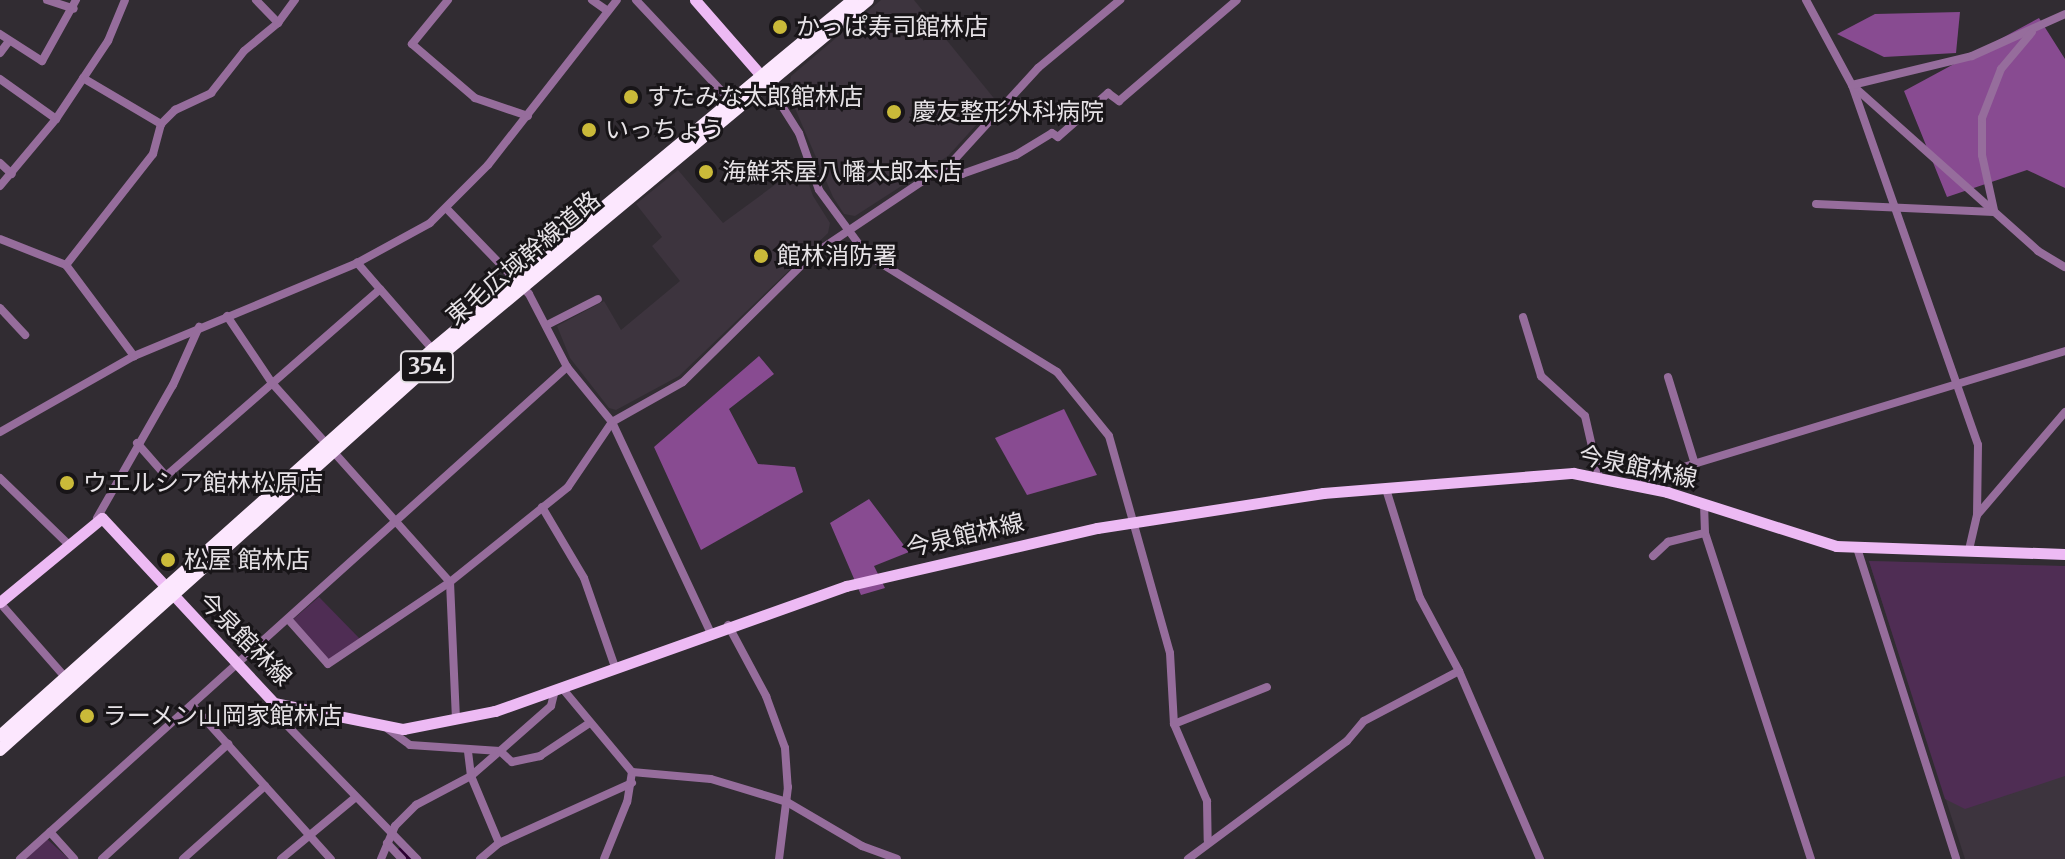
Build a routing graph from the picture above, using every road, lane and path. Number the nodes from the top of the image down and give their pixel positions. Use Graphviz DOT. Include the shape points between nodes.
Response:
graph roads {
  1 [pos="47,0"];
  2 [pos="125,0"];
  3 [pos="256,0"];
  4 [pos="295,0"];
  5 [pos="448,0"];
  6 [pos="592,0"];
  7 [pos="617,0"];
  8 [pos="636,0"];
  9 [pos="695,0"];
  10 [pos="868,0"];
  11 [pos="1120,0"];
  12 [pos="1237,0"];
  13 [pos="1806,0"];
  14 [pos="851,1"];
  15 [pos="75,4"];
  16 [pos="608,11"];
  17 [pos="2065,14"];
  18 [pos="278,23"];
  19 [pos="2033,32"];
  20 [pos="0,34"];
  21 [pos="9,41"];
  22 [pos="0,53"];
  23 [pos="83,78"];
  24 [pos="0,79"];
  25 [pos="765,80"];
  26 [pos="1852,85"];
  27 [pos="731,101"];
  28 [pos="528,116"];
  29 [pos="56,119"];
  30 [pos="161,124"];
  31 [pos="0,163"];
  32 [pos="12,174"];
  33 [pos="932,176"];
  34 [pos="0,186"];
  35 [pos="1816,204"];
  36 [pos="1896,208"];
  37 [pos="447,209"];
  38 [pos="1994,212"];
  39 [pos="846,230"];
  40 [pos="0,239"];
  41 [pos="357,263"];
  42 [pos="66,265"];
  43 [pos="2065,267"];
  44 [pos="518,283"];
  45 [pos="380,289"];
  46 [pos="598,299"];
  47 [pos="1,312"];
  48 [pos="227,316"];
  49 [pos="1523,317"];
  50 [pos="547,325"];
  51 [pos="199,327"];
  52 [pos="25,335"];
  53 [pos="2065,351"];
  54 [pos="436,353"];
  55 [pos="134,356"];
  56 [pos="567,367"];
  57 [pos="1668,377"];
  58 [pos="1955,382"];
  59 [pos="272,383"];
  60 [pos="2065,412"];
  61 [pos="612,422"];
  62 [pos="0,431"];
  63 [pos="137,443"];
  64 [pos="329,446"];
  65 [pos="1694,461"];
  66 [pos="1599,477"];
  67 [pos="0,478"];
  68 [pos="1631,483"];
  69 [pos="1386,489"];
  70 [pos="1704,504"];
  71 [pos="542,507"];
  72 [pos="1977,515"];
  73 [pos="97,518"];
  74 [pos="1135,521"];
  75 [pos="397,522"];
  76 [pos="1705,533"];
  77 [pos="68,544"];
  78 [pos="1857,548"];
  79 [pos="1969,550"];
  80 [pos="2065,554"];
  81 [pos="1653,556"];
  82 [pos="450,582"];
  83 [pos="168,591"];
  84 [pos="0,603"];
  85 [pos="288,619"];
  86 [pos="728,624"];
  87 [pos="710,631"];
  88 [pos="235,665"];
  89 [pos="615,667"];
  90 [pos="1459,671"];
  91 [pos="65,677"];
  92 [pos="1267,687"];
  93 [pos="559,689"];
  94 [pos="274,703"];
  95 [pos="193,706"];
  96 [pos="456,719"];
  97 [pos="588,724"];
  98 [pos="1174,724"];
  99 [pos="388,729"];
  100 [pos="0,736"];
  101 [pos="228,744"];
  102 [pos="0,750"];
  103 [pos="468,751"];
  104 [pos="500,751"];
  105 [pos="632,772"];
  106 [pos="471,776"];
  107 [pos="632,783"];
  108 [pos="265,786"];
  109 [pos="356,797"];
  110 [pos="787,802"];
  111 [pos="50,832"];
  112 [pos="392,833"];
  113 [pos="309,835"];
  114 [pos="1208,840"];
  115 [pos="387,843"];
  116 [pos="499,843"];
  117 [pos="20,859"];
  118 [pos="74,859"];
  119 [pos="102,859"];
  120 [pos="183,859"];
  121 [pos="281,859"];
  122 [pos="331,859"];
  123 [pos="381,859"];
  124 [pos="402,859"];
  125 [pos="417,859"];
  126 [pos="480,859"];
  127 [pos="604,859"];
  128 [pos="779,859"];
  129 [pos="897,859"];
  130 [pos="1188,859"];
  131 [pos="1540,859"];
  132 [pos="1811,859"];
  133 [pos="1956,859"];
  1 -- 15 [label="street"];
  2 -- 23 [label="street" via="108,41"];
  3 -- 18 [label="street"];
  4 -- 18 [label="street"];
  5 -- 28 [label="street" via="412,44 475,98"];
  6 -- 16 [label="street"];
  7 -- 16 [label="street"];
  8 -- 27 [label="street"];
  9 -- 25 [label="main road"];
  10 -- 25 [label="highway, 東毛広域幹線道路 / 354"];
  11 -- 33 [label="street" via="1038,68 967,149"];
  12 -- 33 [label="street" via="1119,101 1108,93 1058,137 1052,133 1016,155 962,174"];
  13 -- 26 [label="street"];
  14 -- 25 [label="highway, 東毛広域幹線道路 / 354"];
  15 -- 21 [label="street" via="42,61"];
  16 -- 28 [label="street"];
  17 -- 19 [label="street"];
  18 -- 30 [label="street" via="244,51 211,93 175,110"];
  19 -- 26 [label="street" via="1972,56"];
  19 -- 38 [label="street" via="2001,69 1982,118 1982,155"];
  20 -- 21 [label="street"];
  21 -- 22 [label="street"];
  23 -- 29 [label="street"];
  23 -- 30 [label="street"];
  24 -- 29 [label="street"];
  25 -- 27 [label="highway, 東毛広域幹線道路 / 354"];
  25 -- 39 [label="street" via="790,115 819,190"];
  25 -- 44 [label="highway, 東毛広域幹線道路 / 354"];
  26 -- 36 [label="street"];
  26 -- 38 [label="street"];
  27 -- 44 [label="highway, 東毛広域幹線道路 / 354"];
  28 -- 37 [label="street"];
  29 -- 32 [label="street"];
  30 -- 42 [label="street" via="153,154"];
  31 -- 32 [label="street"];
  32 -- 34 [label="street"];
  33 -- 39 [label="street"];
  35 -- 36 [label="street"];
  36 -- 38 [label="street"];
  36 -- 58 [label="street"];
  37 -- 41 [label="street"];
  37 -- 44 [label="street"];
  38 -- 43 [label="street"];
  39 -- 61 [label="street" via="812,255 683,382"];
  39 -- 74 [label="street" via="879,264 1035,356 1075,389 1109,436"];
  40 -- 42 [label="street"];
  41 -- 45 [label="street"];
  41 -- 48 [label="street"];
  42 -- 55 [label="street"];
  44 -- 50 [label="street"];
  44 -- 54 [label="highway, 東毛広域幹線道路 / 354"];
  45 -- 54 [label="street"];
  45 -- 59 [label="street"];
  46 -- 50 [label="street"];
  47 -- 52 [label="street"];
  48 -- 51 [label="street"];
  48 -- 59 [label="street"];
  49 -- 66 [label="street" via="1541,376 1585,416"];
  50 -- 56 [label="street"];
  51 -- 55 [label="street"];
  51 -- 63 [label="street" via="173,385"];
  53 -- 58 [label="street"];
  54 -- 64 [label="highway, 東毛広域幹線道路 / 354"];
  55 -- 62 [label="street"];
  56 -- 61 [label="street"];
  56 -- 75 [label="street"];
  57 -- 65 [label="street"];
  58 -- 65 [label="street"];
  58 -- 72 [label="street" via="1980,457"];
  59 -- 63 [label="street" via="166,476"];
  59 -- 64 [label="street"];
  60 -- 72 [label="street"];
  61 -- 71 [label="street" via="568,487"];
  61 -- 87 [label="street"];
  63 -- 73 [label="street"];
  64 -- 75 [label="street"];
  64 -- 83 [label="highway, 東毛広域幹線道路 / 354"];
  65 -- 68 [label="street"];
  66 -- 68 [label="main road, 今泉館林線"];
  66 -- 69 [label="main road, 今泉館林線" via="1548,474"];
  67 -- 77 [label="street"];
  68 -- 70 [label="main road, 今泉館林線"];
  69 -- 74 [label="main road, 今泉館林線"];
  69 -- 90 [label="street" via="1420,598"];
  70 -- 76 [label="street"];
  70 -- 78 [label="main road, 今泉館林線" via="1804,538"];
  71 -- 82 [label="street"];
  71 -- 89 [label="street" via="584,578"];
  72 -- 79 [label="street"];
  73 -- 77 [label="main road"];
  73 -- 83 [label="main road, 今泉館林線" via="105,519"];
  74 -- 86 [label="main road, 今泉館林線" via="846,586"];
  74 -- 98 [label="street" via="1170,653"];
  75 -- 82 [label="street"];
  75 -- 85 [label="street"];
  76 -- 81 [label="street" via="1668,542"];
  76 -- 132 [label="street"];
  77 -- 84 [label="main road"];
  78 -- 79 [label="main road, 今泉館林線"];
  78 -- 133 [label="street"];
  79 -- 80 [label="main road, 今泉館林線"];
  82 -- 85 [label="street" via="328,664"];
  82 -- 96 [label="street"];
  83 -- 88 [label="main road, 今泉館林線"];
  83 -- 91 [label="highway, 東毛広域幹線道路 / 354"];
  83 -- 102 [label="highway, 東毛広域幹線道路 / 354"];
  84 -- 91 [label="street"];
  85 -- 88 [label="street"];
  86 -- 87 [label="main road, 今泉館林線"];
  86 -- 110 [label="street" via="766,696 785,748"];
  87 -- 89 [label="main road, 今泉館林線"];
  88 -- 94 [label="main road, 今泉館林線"];
  88 -- 95 [label="street"];
  89 -- 93 [label="main road, 今泉館林線"];
  90 -- 114 [label="street" via="1364,721 1325,758"];
  90 -- 131 [label="street"];
  91 -- 100 [label="highway, 東毛広域幹線道路 / 354"];
  92 -- 98 [label="street"];
  93 -- 96 [label="main road, 今泉館林線"];
  93 -- 97 [label="street"];
  93 -- 104 [label="street" via="551,706"];
  94 -- 99 [label="main road, 今泉館林線"];
  94 -- 109 [label="street" via="275,713"];
  95 -- 101 [label="street"];
  95 -- 111 [label="street"];
  96 -- 99 [label="main road, 今泉館林線"];
  97 -- 104 [label="street" via="540,756 512,762"];
  97 -- 105 [label="street"];
  98 -- 114 [label="street" via="1203,787"];
  99 -- 103 [label="street" via="410,745"];
  101 -- 108 [label="street"];
  101 -- 119 [label="street"];
  103 -- 104 [label="street"];
  103 -- 106 [label="street"];
  104 -- 106 [label="street"];
  105 -- 107 [label="street"];
  105 -- 110 [label="street" via="711,779"];
  106 -- 112 [label="street" via="416,805"];
  106 -- 116 [label="street"];
  107 -- 116 [label="street"];
  107 -- 127 [label="street"];
  108 -- 113 [label="street"];
  108 -- 120 [label="street"];
  109 -- 112 [label="street"];
  109 -- 113 [label="street"];
  110 -- 128 [label="street"];
  110 -- 129 [label="street" via="862,846"];
  111 -- 117 [label="street"];
  111 -- 118 [label="street"];
  112 -- 115 [label="street"];
  112 -- 125 [label="street"];
  113 -- 121 [label="street"];
  113 -- 122 [label="street"];
  114 -- 130 [label="street"];
  115 -- 123 [label="street"];
  115 -- 124 [label="street"];
  116 -- 126 [label="street"];
}
